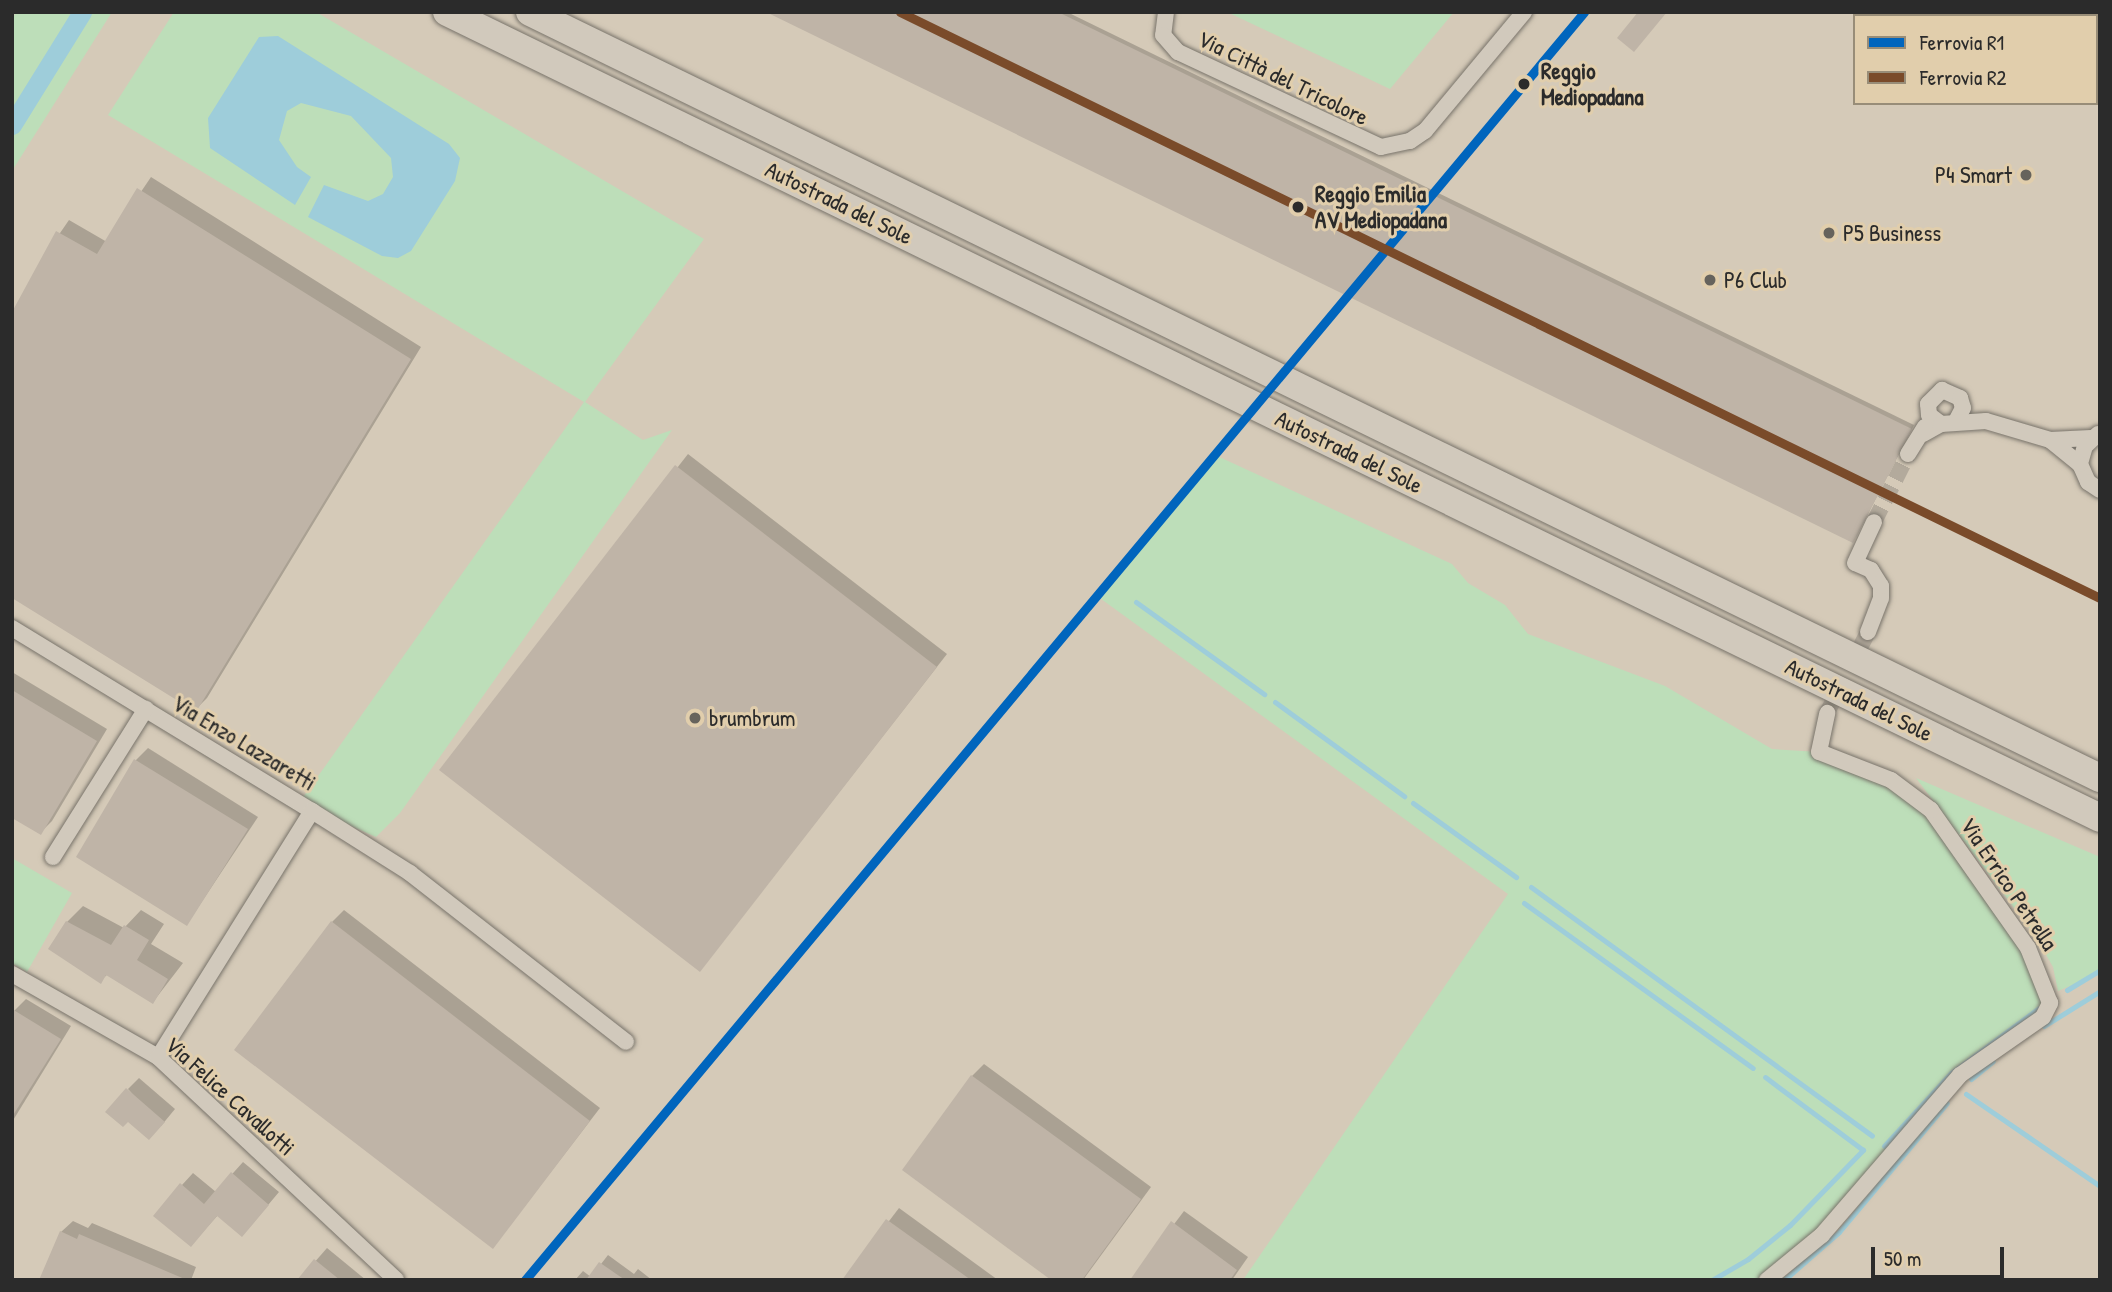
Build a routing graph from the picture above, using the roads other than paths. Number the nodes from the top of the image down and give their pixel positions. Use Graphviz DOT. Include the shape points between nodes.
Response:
graph roads {
  1 [pos="447,12"];
  2 [pos="530,12"];
  3 [pos="1166,12"];
  4 [pos="1524,12"];
  5 [pos="1962,402"];
  6 [pos="1942,420"];
  7 [pos="1986,421"];
  8 [pos="2095,436"];
  9 [pos="2050,440"];
  10 [pos="1908,454"];
  11 [pos="2080,464"];
  12 [pos="2100,489"];
  13 [pos="1874,522"];
  14 [pos="12,628"];
  15 [pos="1868,632"];
  16 [pos="146,709"];
  17 [pos="1827,713"];
  18 [pos="2100,778"];
  19 [pos="312,811"];
  20 [pos="2100,818"];
  21 [pos="53,857"];
  22 [pos="12,974"];
  23 [pos="626,1042"];
  24 [pos="158,1057"];
  25 [pos="397,1280"];
  26 [pos="1767,1280"];
  1 -- 20 [label="highway, Autostrada del Sole"];
  2 -- 18 [label="highway, Autostrada del Sole"];
  3 -- 4 [label="street, Via Città del Tricolore" via="1163,35 1178,52 1381,147 1410,141 1424,131"];
  5 -- 6 [label="street"];
  5 -- 6 [label="street" via="1952,391 1937,392 1928,404"];
  5 -- 7 [label="street"];
  6 -- 7 [label="street"];
  6 -- 10 [label="street" via="1923,434"];
  7 -- 9 [label="street"];
  8 -- 9 [label="street"];
  8 -- 11 [label="street"];
  9 -- 11 [label="street"];
  11 -- 12 [label="street" via="2088,482"];
  13 -- 15 [label="street" via="1856,563 1871,570 1881,586"];
  14 -- 16 [label="street, Via Enzo Lazzaretti"];
  16 -- 19 [label="street, Via Enzo Lazzaretti"];
  16 -- 21 [label="street"];
  17 -- 26 [label="street, Via Errico Petrella" via="1819,752 1891,780 1931,810 2028,948 2050,1003 2043,1017 1960,1075 1822,1235"];
  19 -- 23 [label="street" via="410,873"];
  19 -- 24 [label="street, Via Enzo Lazzaretti"];
  22 -- 24 [label="street, Via Felice Cavallotti"];
  24 -- 25 [label="street, Via Felice Cavallotti"];
}
